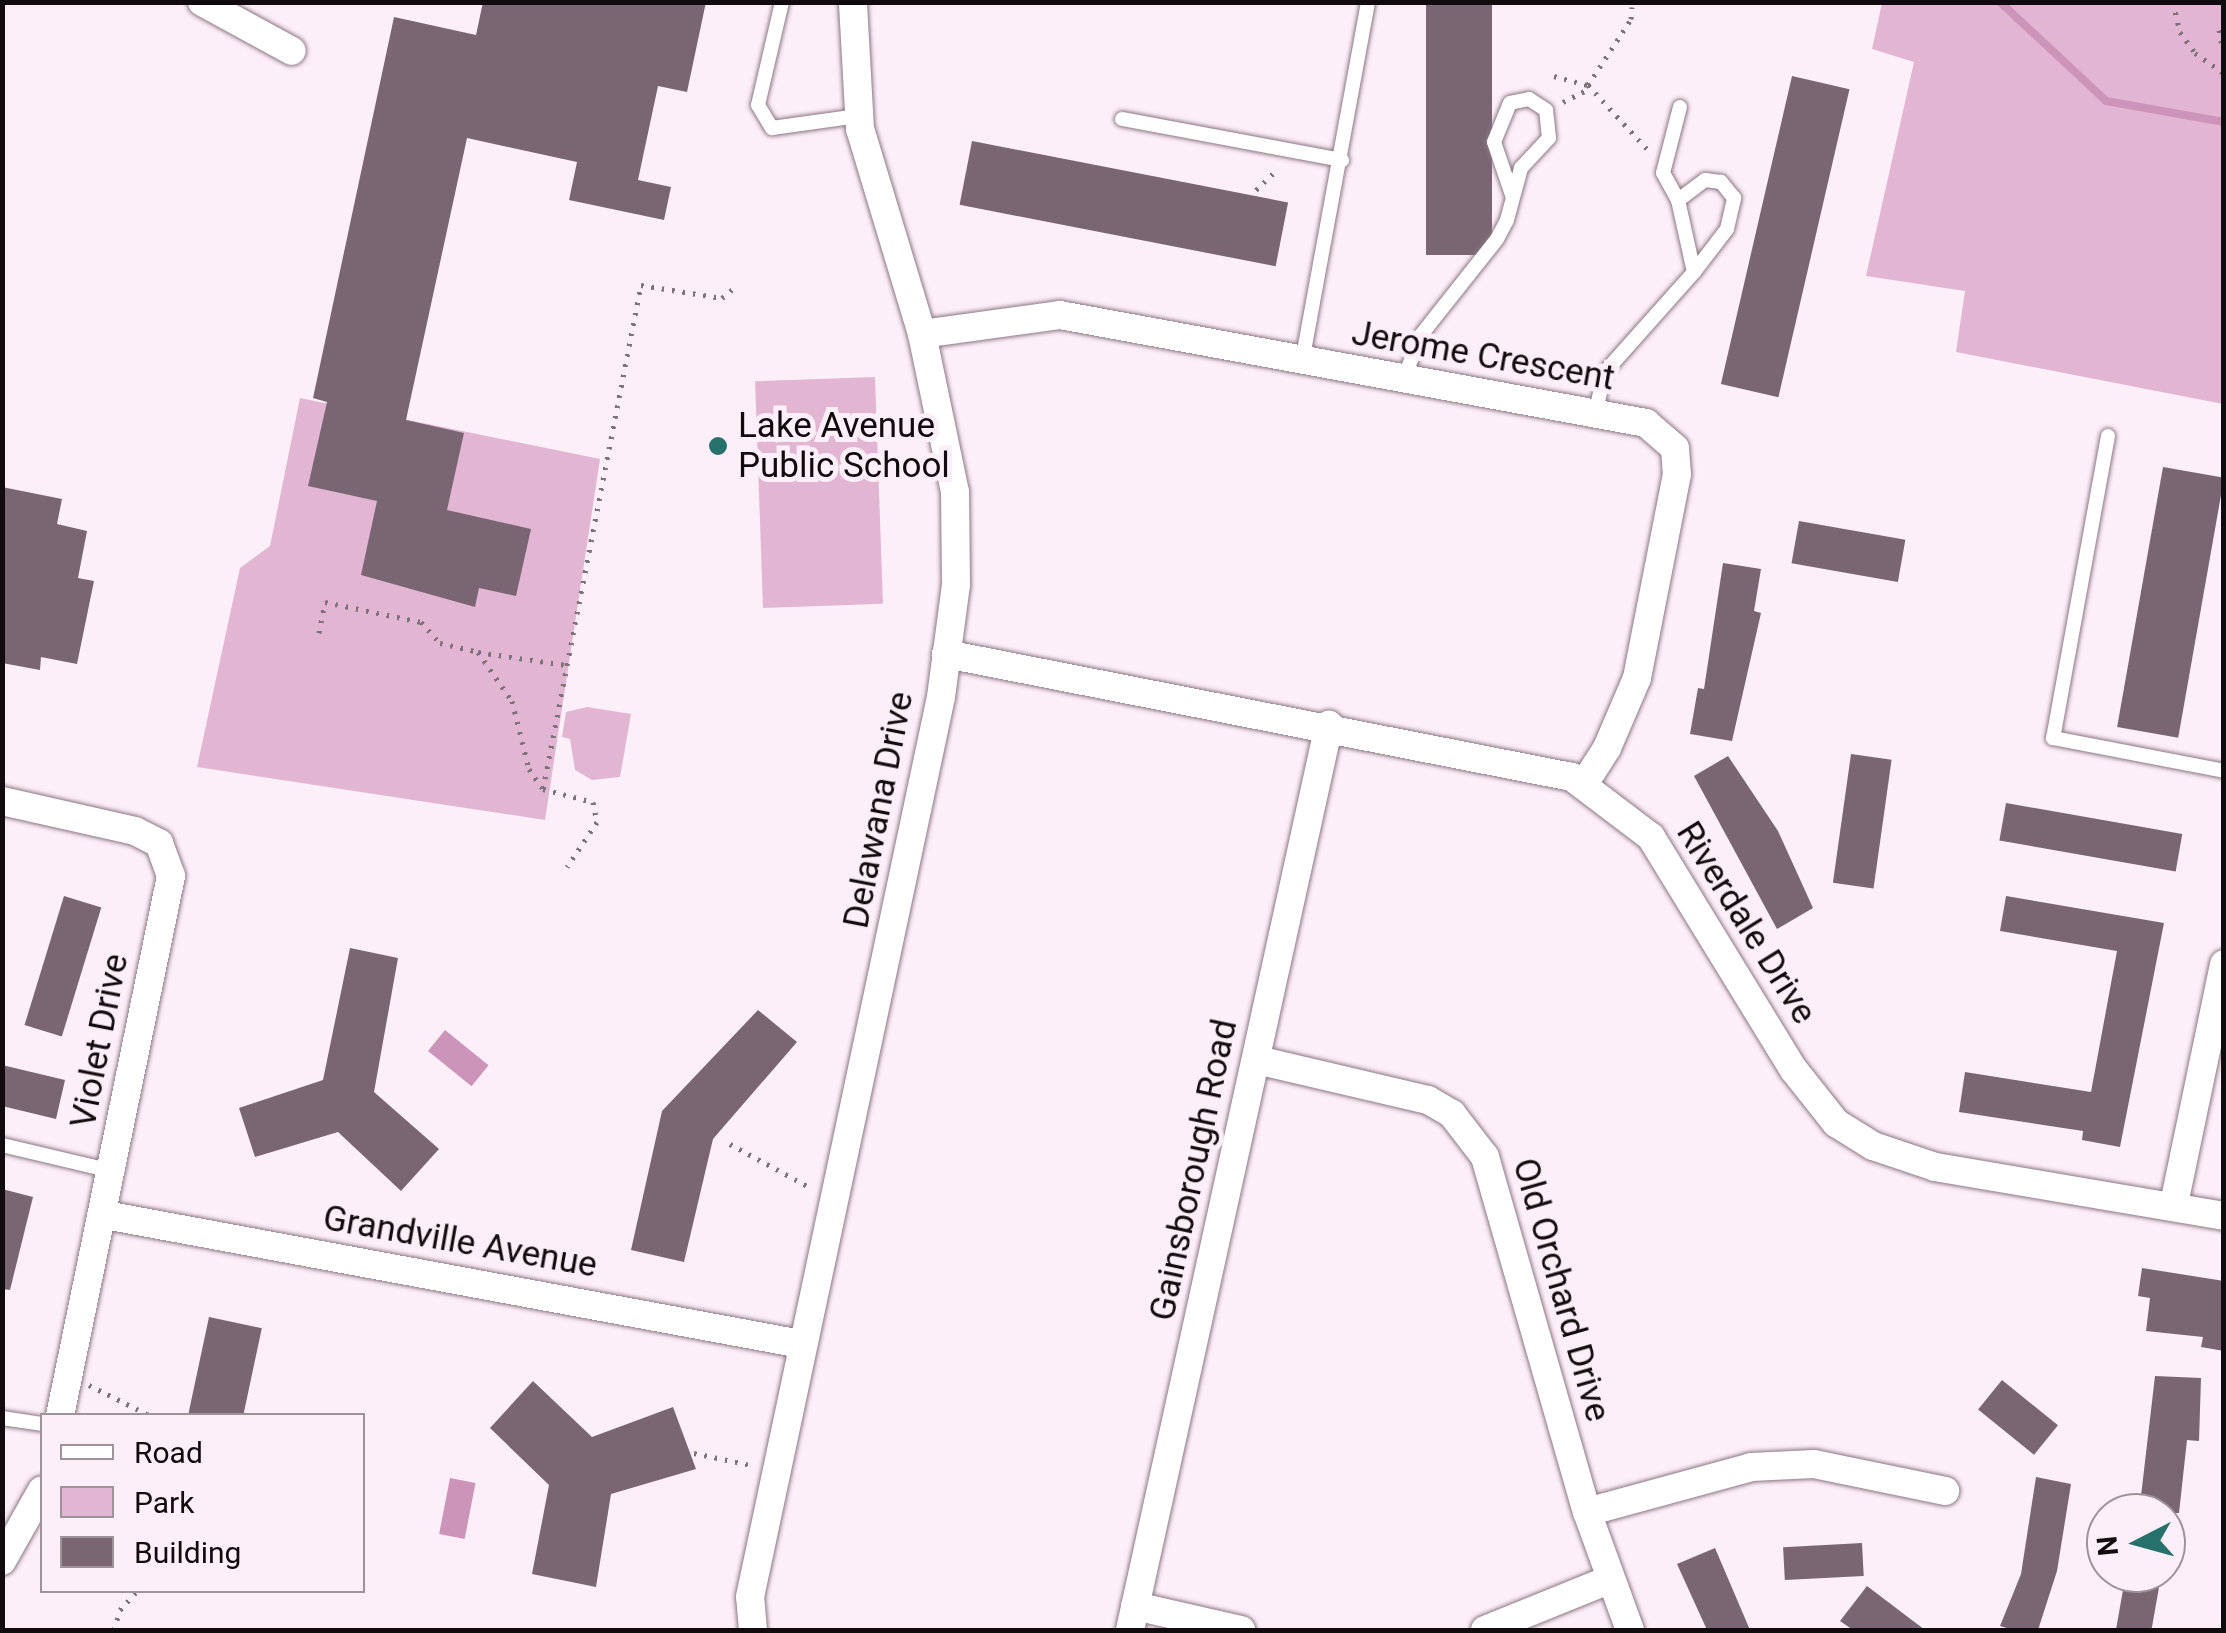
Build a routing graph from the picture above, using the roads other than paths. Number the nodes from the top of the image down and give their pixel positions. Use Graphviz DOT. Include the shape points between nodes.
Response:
graph roads {
  1 [pos="202,2"];
  2 [pos="782,2"];
  3 [pos="853,2"];
  4 [pos="1368,2"];
  5 [pos="292,51"];
  6 [pos="1680,107"];
  7 [pos="858,116"];
  8 [pos="1122,119"];
  9 [pos="1342,160"];
  10 [pos="1512,195"];
  11 [pos="1678,200"];
  12 [pos="1694,272"];
  13 [pos="922,334"];
  14 [pos="1302,363"];
  15 [pos="1403,380"];
  16 [pos="1595,414"];
  17 [pos="2108,436"];
  18 [pos="946,654"];
  19 [pos="1328,725"];
  20 [pos="2224,771"];
  21 [pos="1584,784"];
  22 [pos="2,801"];
  23 [pos="2224,964"];
  24 [pos="1257,1060"];
  25 [pos="2,1145"];
  26 [pos="112,1171"];
  27 [pos="2174,1204"];
  28 [pos="105,1215"];
  29 [pos="2224,1216"];
  30 [pos="801,1344"];
  31 [pos="61,1413"];
  32 [pos="2,1418"];
  33 [pos="40,1424"];
  34 [pos="1945,1491"];
  35 [pos="40,1494"];
  36 [pos="1587,1512"];
  37 [pos="2,1561"];
  38 [pos="1609,1580"];
  39 [pos="1132,1619"];
  40 [pos="753,1630"];
  41 [pos="1240,1630"];
  42 [pos="1485,1630"];
  43 [pos="1630,1630"];
  1 -- 5 [label="street"];
  2 -- 7 [label="lane" via="758,105 772,128"];
  3 -- 7 [label="street, Delawana Drive"];
  4 -- 9 [label="lane"];
  6 -- 11 [label="lane" via="1664,167"];
  7 -- 13 [label="street, Delawana Drive"];
  8 -- 9 [label="lane"];
  9 -- 14 [label="lane"];
  10 -- 10 [label="lane" via="1521,168 1549,138 1546,110 1519,100 1499,118 1494,142"];
  10 -- 15 [label="lane" via="1497,239 1421,335"];
  11 -- 12 [label="lane"];
  11 -- 12 [label="lane" via="1705,180 1722,182 1734,198 1727,229"];
  12 -- 16 [label="lane" via="1605,372"];
  13 -- 14 [label="street, Jerome Crescent" via="1060,314"];
  13 -- 18 [label="street, Delawana Drive" via="955,492 956,585"];
  14 -- 15 [label="street, Jerome Crescent"];
  15 -- 16 [label="street, Jerome Crescent"];
  16 -- 21 [label="street, Jerome Crescent" via="1646,423 1674,448 1677,474 1637,678 1608,748"];
  17 -- 20 [label="lane" via="2053,738"];
  18 -- 19 [label="street, Riverdale Drive"];
  18 -- 30 [label="street, Delawana Drive"];
  19 -- 21 [label="street, Riverdale Drive"];
  19 -- 24 [label="street, Gainsborough Road"];
  21 -- 27 [label="street, Riverdale Drive" via="1652,837 1794,1070 1836,1123 1908,1160"];
  22 -- 26 [label="street, Violet Drive" via="135,830 159,843 168,857 171,876"];
  23 -- 27 [label="street"];
  24 -- 36 [label="street, Old Orchard Drive" via="1428,1100 1452,1114 1485,1157"];
  24 -- 39 [label="street, Gainsborough Road"];
  25 -- 26 [label="lane"];
  26 -- 28 [label="street, Violet Drive"];
  27 -- 29 [label="street, Riverdale Drive"];
  28 -- 30 [label="street, Grandville Avenue"];
  28 -- 31 [label="street, Violet Drive"];
  30 -- 40 [label="street, Delawana Drive" via="750,1597"];
  32 -- 33 [label="lane"];
  34 -- 36 [label="street" via="1814,1464 1751,1466"];
  35 -- 37 [label="street"];
  36 -- 38 [label="street, Old Orchard Drive"];
  38 -- 42 [label="street"];
  38 -- 43 [label="street, Old Orchard Drive"];
  39 -- 41 [label="street"];
}
